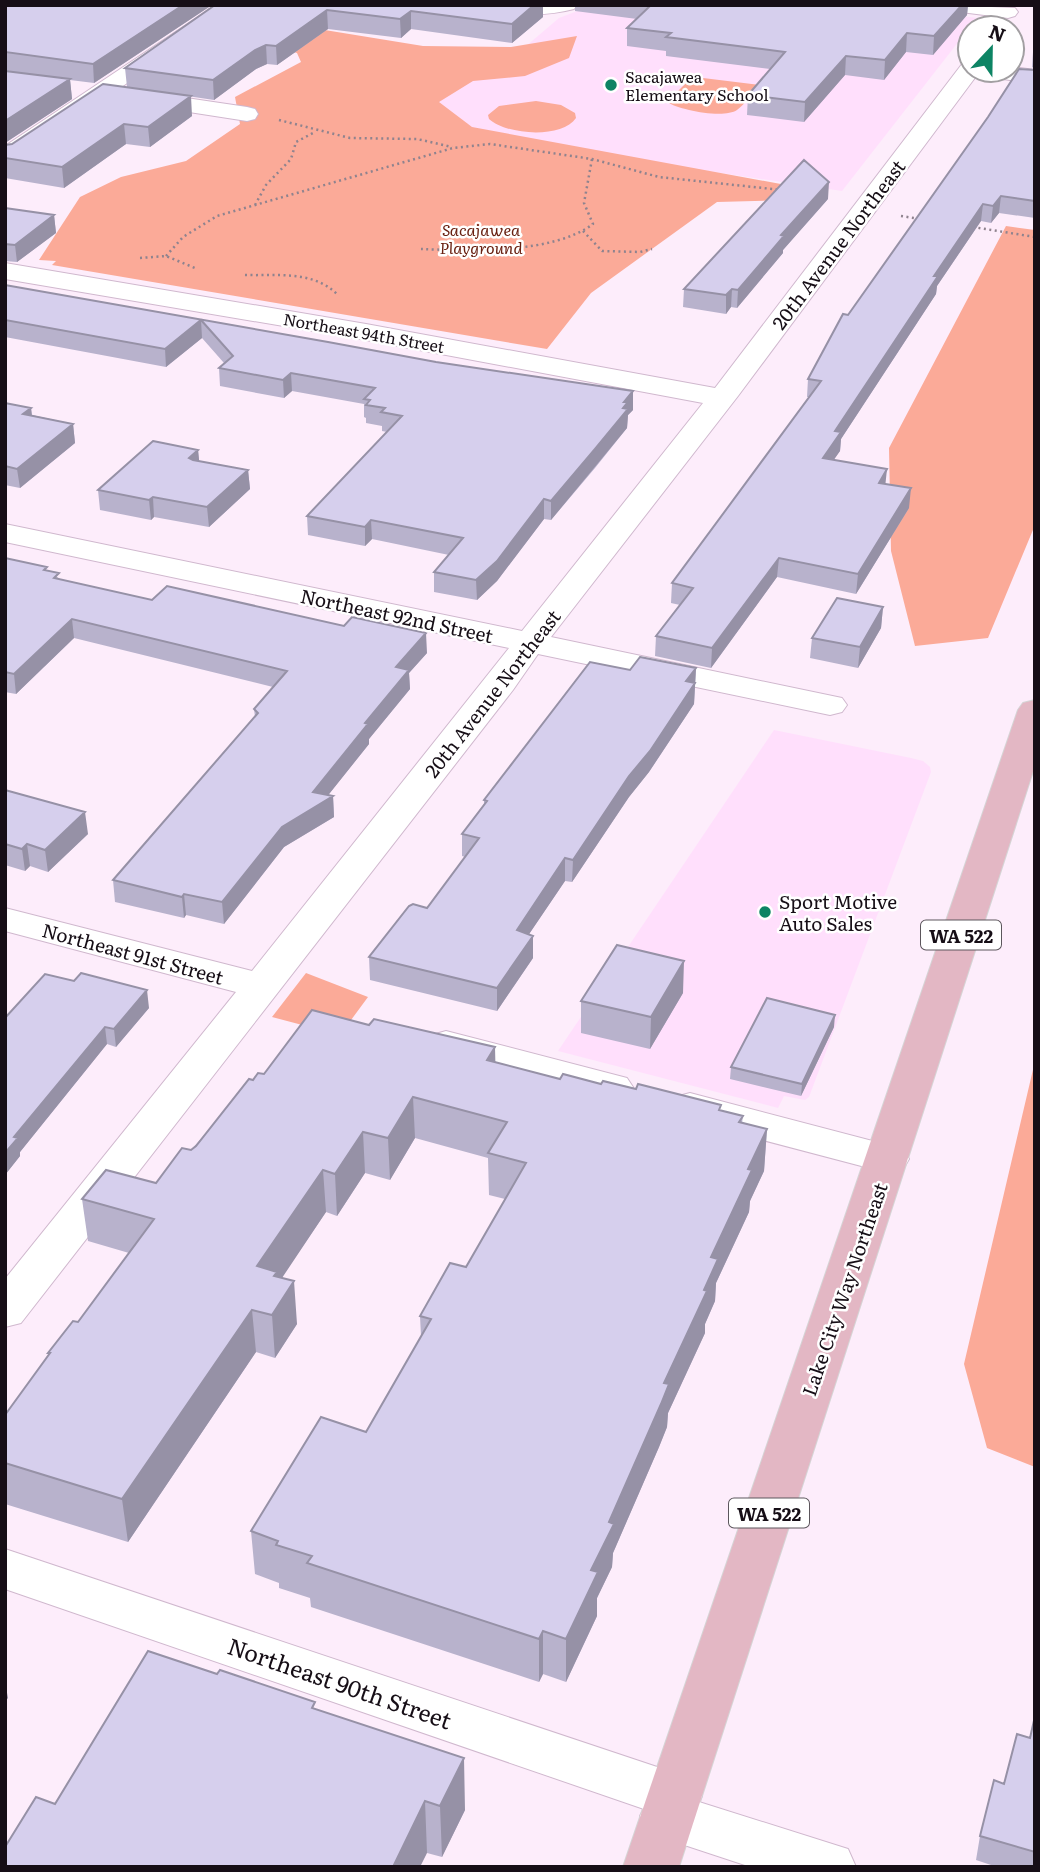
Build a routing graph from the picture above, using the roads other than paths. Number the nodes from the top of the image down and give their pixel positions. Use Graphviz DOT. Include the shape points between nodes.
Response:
graph roads {
  1 [pos="230,5"];
  2 [pos="502,5"];
  3 [pos="953,5"];
  4 [pos="564,6"];
  5 [pos="1001,14"];
  6 [pos="959,84"];
  7 [pos="64,90"];
  8 [pos="97,94"];
  9 [pos="247,114"];
  10 [pos="5,157"];
  11 [pos="5,271"];
  12 [pos="722,398"];
  13 [pos="5,533"];
  14 [pos="530,642"];
  15 [pos="830,705"];
  16 [pos="1035,710"];
  17 [pos="1028,753"];
  18 [pos="5,919"];
  19 [pos="261,986"];
  20 [pos="408,1034"];
  21 [pos="888,1159"];
  22 [pos="5,1311"];
  23 [pos="5,1569"];
  24 [pos="671,1806"];
  25 [pos="651,1867"];
  26 [pos="828,1867"];
  1 -- 8 [label="street"];
  2 -- 4 [label="street"];
  3 -- 5 [label="street"];
  6 -- 12 [label="street, 20th Avenue Northeast"];
  7 -- 8 [label="street"];
  8 -- 9 [label="street"];
  8 -- 10 [label="street"];
  11 -- 12 [label="street, Northeast 94th Street"];
  12 -- 14 [label="street, 20th Avenue Northeast"];
  13 -- 14 [label="street, Northeast 92nd Street"];
  14 -- 15 [label="street, Northeast 92nd Street"];
  14 -- 19 [label="street, 20th Avenue Northeast"];
  16 -- 17 [label="main road, Lake City Way Northeast / WA 522"];
  17 -- 21 [label="main road, Lake City Way Northeast / WA 522"];
  18 -- 19 [label="street, Northeast 91st Street"];
  19 -- 22 [label="street, 20th Avenue Northeast"];
  20 -- 21 [label="street"];
  21 -- 24 [label="main road, Lake City Way Northeast / WA 522"];
  23 -- 24 [label="street, Northeast 90th Street"];
  24 -- 25 [label="main road, Lake City Way Northeast / WA 522"];
  24 -- 26 [label="street, Northeast 90th Street"];
}
